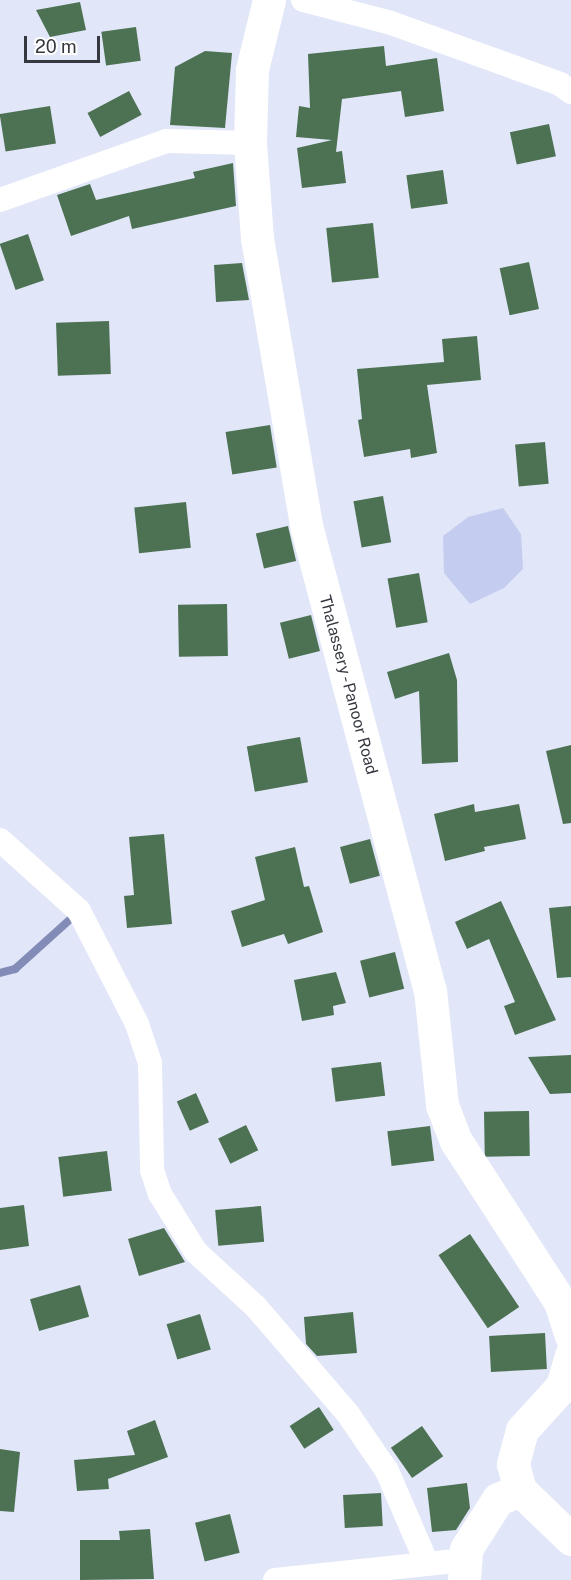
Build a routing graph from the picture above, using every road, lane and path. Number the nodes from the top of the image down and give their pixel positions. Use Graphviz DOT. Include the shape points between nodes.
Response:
graph roads {
  1 [pos="269,0"];
  2 [pos="303,0"];
  3 [pos="571,92"];
  4 [pos="250,143"];
  5 [pos="0,200"];
  6 [pos="0,840"];
  7 [pos="571,1335"];
  8 [pos="570,1364"];
  9 [pos="520,1490"];
  10 [pos="571,1539"];
  11 [pos="426,1562"];
  12 [pos="465,1570"];
  13 [pos="275,1580"];
  1 -- 4 [label="main road, Thalassery - Panoor Road" via="252,69"];
  2 -- 3 [label="street" via="391,23 560,84"];
  4 -- 5 [label="street" via="167,141"];
  4 -- 7 [label="main road, Thalassery - Panoor Road" via="257,238 307,529 430,990 442,1105 456,1141 560,1302"];
  6 -- 11 [label="street" via="80,911 137,1024 150,1063 152,1170 159,1194 196,1252 256,1307 348,1414 387,1471"];
  8 -- 9 [label="main road" via="562,1386 522,1430 513,1464"];
  9 -- 10 [label="main road"];
  9 -- 12 [label="main road" via="498,1499 466,1549"];
  11 -- 12 [label="street"];
  11 -- 13 [label="street"];
}
